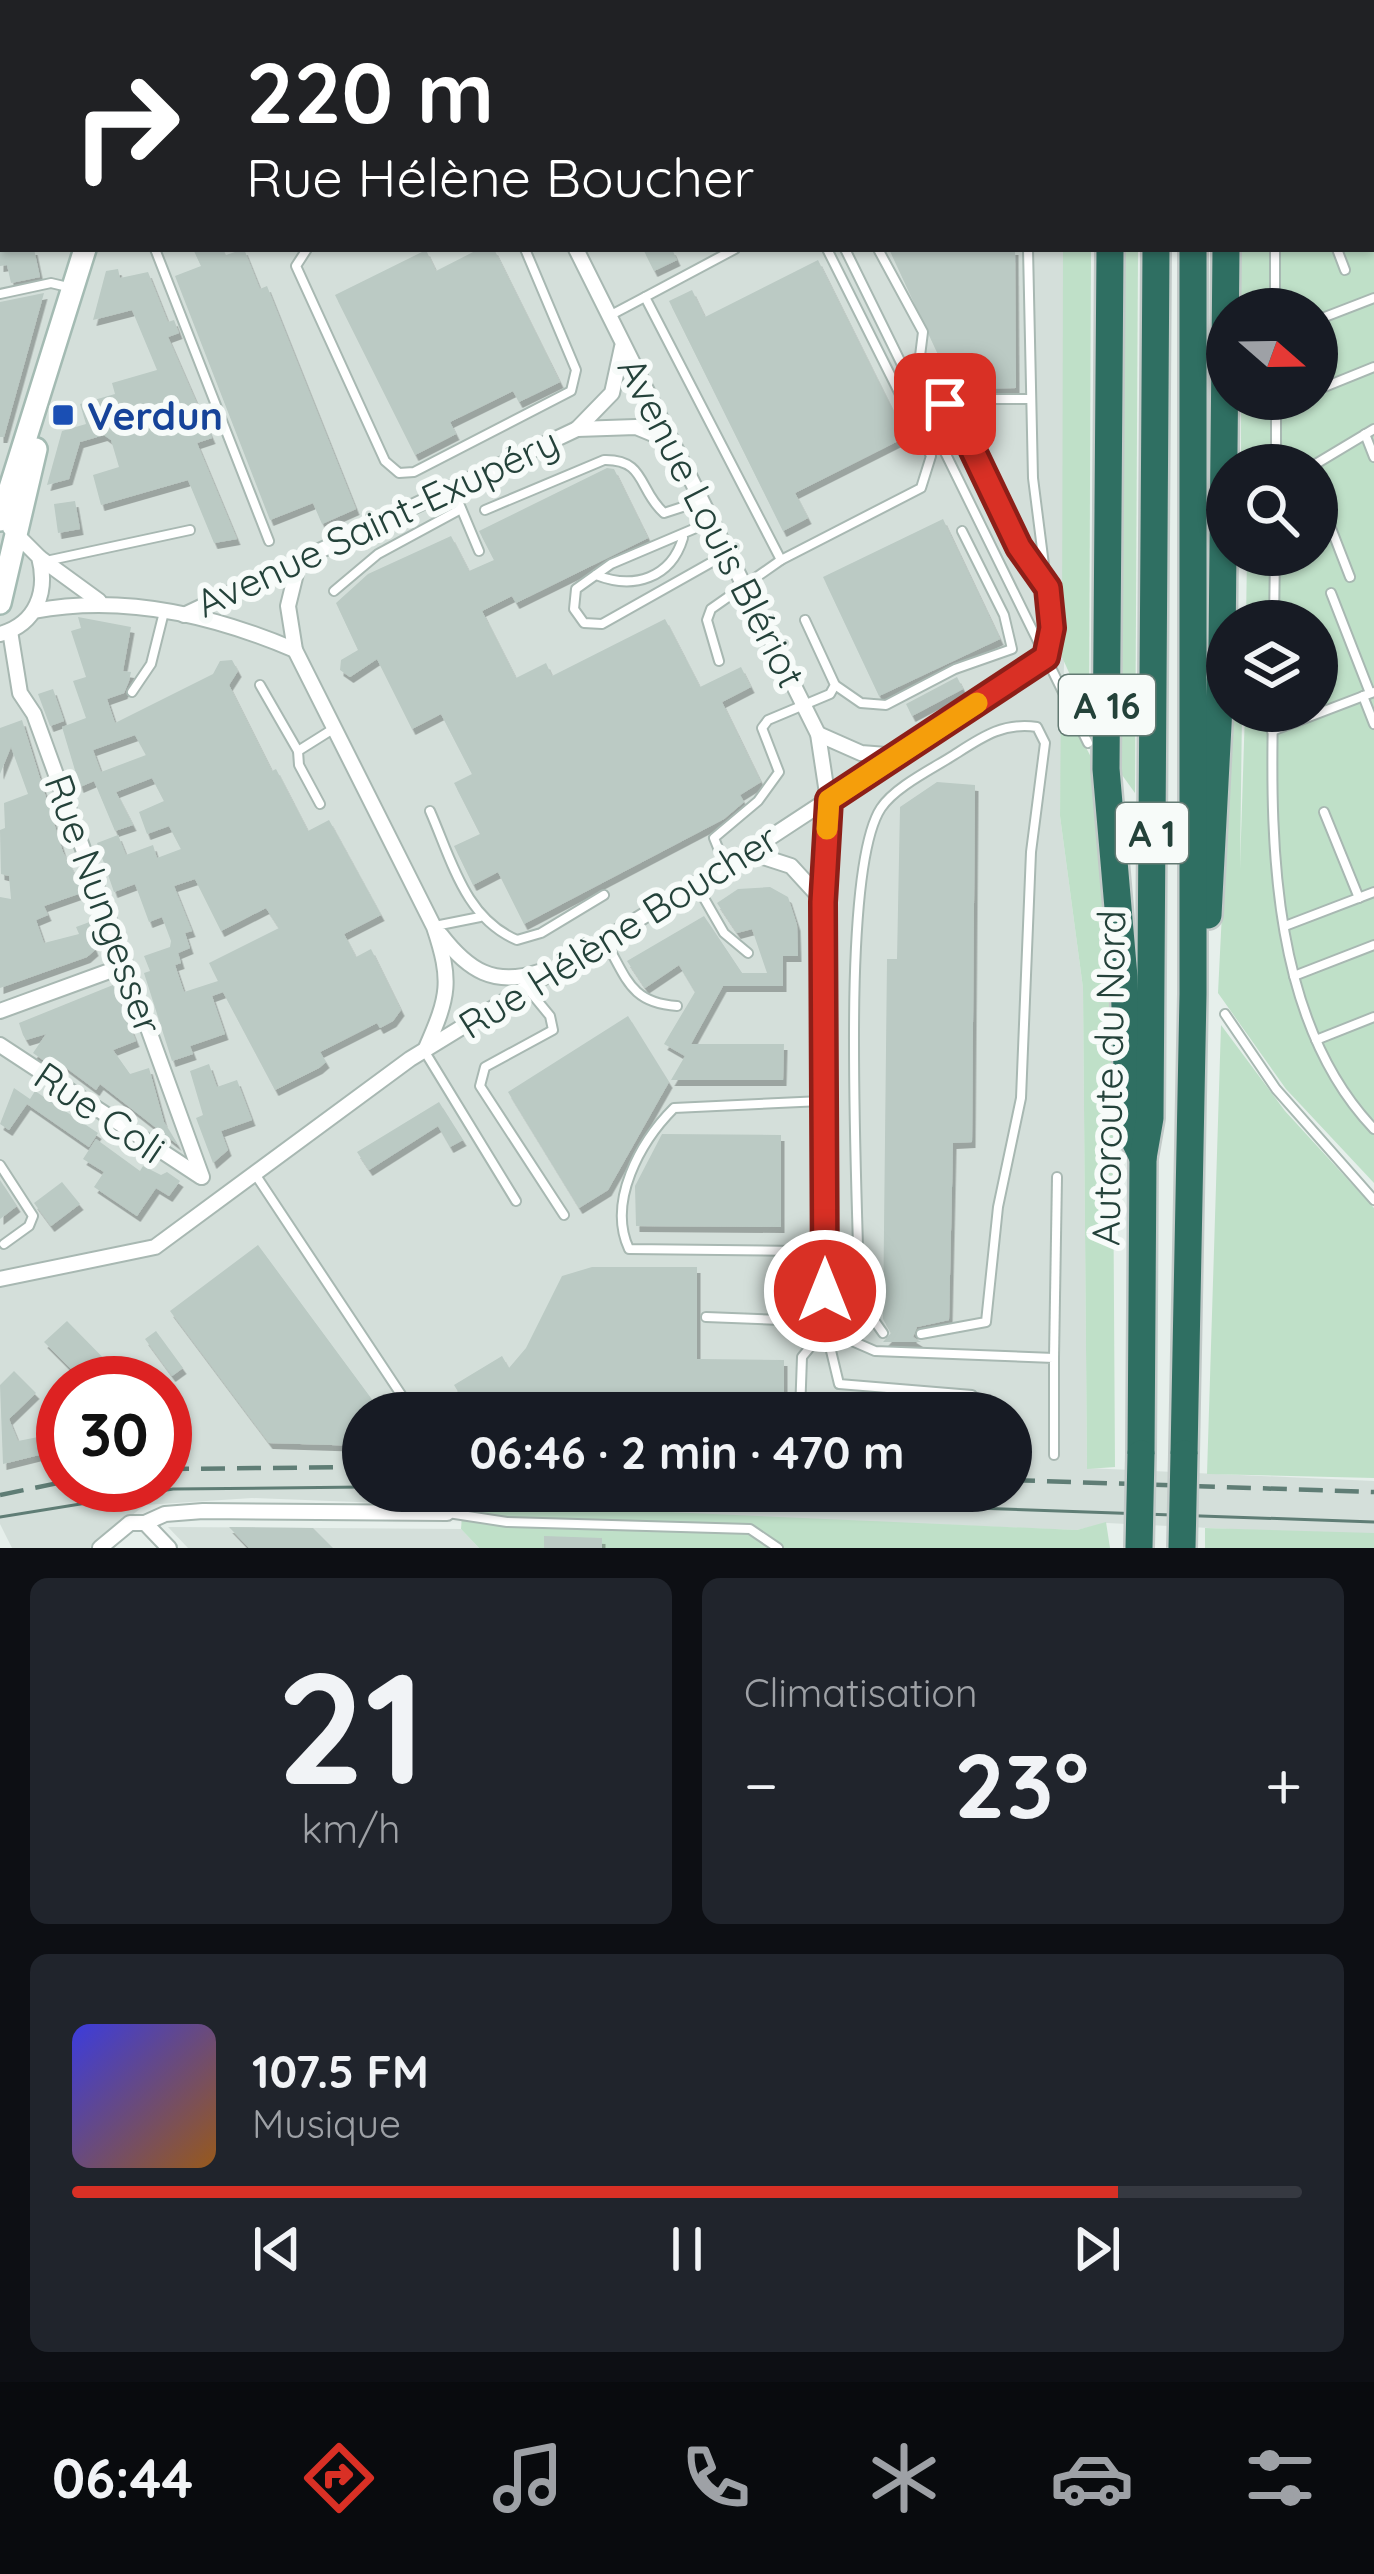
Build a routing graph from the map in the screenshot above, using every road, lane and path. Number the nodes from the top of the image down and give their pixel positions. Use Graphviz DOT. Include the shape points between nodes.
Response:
graph roads {
  1 [pos="84,252"];
  2 [pos="156,252"];
  3 [pos="305,252"];
  4 [pos="526,252"];
  5 [pos="578,252"];
  6 [pos="729,252"];
  7 [pos="828,252"];
  8 [pos="846,252"];
  9 [pos="880,252"];
  10 [pos="1028,252"];
  11 [pos="1110,252"];
  12 [pos="1156,252"];
  13 [pos="1192,252"];
  14 [pos="1226,252"];
  15 [pos="1275,252"];
  16 [pos="1338,252"];
  17 [pos="1345,270"];
  18 [pos="74,288"];
  19 [pos="1276,288"];
  20 [pos="0,294"];
  21 [pos="645,297"];
  22 [pos="1374,298"];
  23 [pos="1338,312"];
  24 [pos="611,316"];
  25 [pos="623,344"];
  26 [pos="1374,367"];
  27 [pos="1338,382"];
  28 [pos="1031,399"];
  29 [pos="953,409"];
  30 [pos="578,428"];
  31 [pos="1370,432"];
  32 [pos="670,441"];
  33 [pos="1338,451"];
  34 [pos="1374,457"];
  35 [pos="452,488"];
  36 [pos="701,501"];
  37 [pos="461,509"];
  38 [pos="484,510"];
  39 [pos="711,522"];
  40 [pos="6,525"];
  41 [pos="190,530"];
  42 [pos="962,531"];
  43 [pos="683,537"];
  44 [pos="269,541"];
  45 [pos="1338,546"];
  46 [pos="479,551"];
  47 [pos="728,553"];
  48 [pos="42,559"];
  49 [pos="299,560"];
  50 [pos="781,560"];
  51 [pos="595,575"];
  52 [pos="1350,577"];
  53 [pos="745,587"];
  54 [pos="1048,588"];
  55 [pos="334,591"];
  56 [pos="1331,593"];
  57 [pos="99,601"];
  58 [pos="0,603"];
  59 [pos="34,611"];
  60 [pos="164,612"];
  61 [pos="184,615"];
  62 [pos="805,620"];
  63 [pos="5,633"];
  64 [pos="295,650"];
  65 [pos="1046,657"];
  66 [pos="719,661"];
  67 [pos="1024,671"];
  68 [pos="0,683"];
  69 [pos="260,685"];
  70 [pos="835,685"];
  71 [pos="132,692"];
  72 [pos="20,693"];
  73 [pos="1369,694"];
  74 [pos="804,704"];
  75 [pos="1338,706"];
  76 [pos="1374,724"];
  77 [pos="335,728"];
  78 [pos="1272,732"];
  79 [pos="818,734"];
  80 [pos="1088,743"];
  81 [pos="298,751"];
  82 [pos="899,756"];
  83 [pos="829,800"];
  84 [pos="320,804"];
  85 [pos="430,811"];
  86 [pos="1324,812"];
  87 [pos="748,852"];
  88 [pos="726,866"];
  89 [pos="696,884"];
  90 [pos="1374,892"];
  91 [pos="604,895"];
  92 [pos="1359,898"];
  93 [pos="823,902"];
  94 [pos="481,916"];
  95 [pos="434,926"];
  96 [pos="1285,926"];
  97 [pos="605,941"];
  98 [pos="1374,945"];
  99 [pos="748,953"];
  100 [pos="562,964"];
  101 [pos="126,965"];
  102 [pos="1294,976"];
  103 [pos="526,987"];
  104 [pos="1192,994"];
  105 [pos="677,1006"];
  106 [pos="0,1011"];
  107 [pos="1225,1014"];
  108 [pos="1374,1017"];
  109 [pos="1316,1040"];
  110 [pos="0,1045"];
  111 [pos="424,1050"];
  112 [pos="824,1101"];
  113 [pos="1374,1129"];
  114 [pos="1143,1158"];
  115 [pos="0,1165"];
  116 [pos="254,1173"];
  117 [pos="202,1177"];
  118 [pos="1057,1177"];
  119 [pos="1374,1200"];
  120 [pos="516,1201"];
  121 [pos="564,1215"];
  122 [pos="4,1244"];
  123 [pos="797,1251"];
  124 [pos="0,1279"];
  125 [pos="859,1299"];
  126 [pos="706,1317"];
  127 [pos="831,1330"];
  128 [pos="883,1333"];
  129 [pos="921,1334"];
  130 [pos="1054,1358"];
  131 [pos="399,1392"];
  132 [pos="801,1392"];
  133 [pos="936,1392"];
  134 [pos="1054,1455"];
  135 [pos="447,1513"];
  136 [pos="145,1523"];
  137 [pos="100,1548"];
  138 [pos="169,1548"];
  139 [pos="778,1548"];
  140 [pos="1139,1548"];
  141 [pos="1182,1548"];
  1 -- 18 [label="main road"];
  2 -- 44 [label="lane"];
  3 -- 4 [label="lane" via="296,266 385,461 399,473 571,392 576,370"];
  5 -- 24 [label="street, Avenue Louis Blériot"];
  6 -- 21 [label="lane"];
  7 -- 50 [label="lane" via="932,456 921,488"];
  8 -- 65 [label="lane"];
  9 -- 29 [label="lane" via="923,332 920,356"];
  10 -- 28 [label="lane"];
  11 -- 114 [label="highway, A 16" via="1106,770 1129,1129"];
  12 -- 114 [label="highway, Autoroute du Nord / A 1" via="1150,1118"];
  13 -- 104 [label="highway, Autoroute du Nord / A 1"];
  14 -- 104 [label="highway" via="1220,707 1205,970"];
  15 -- 19 [label="lane"];
  16 -- 17 [label="lane"];
  18 -- 20 [label="lane" via="51,283"];
  18 -- 40 [label="main road"];
  21 -- 24 [label="lane"];
  21 -- 50 [label="lane"];
  22 -- 23 [label="lane"];
  24 -- 25 [label="street, Avenue Louis Blériot"];
  25 -- 30 [label="street, Avenue Saint-Exupéry" via="612,393"];
  25 -- 32 [label="street, Avenue Louis Blériot"];
  26 -- 27 [label="lane"];
  28 -- 29 [label="lane" via="966,399"];
  28 -- 54 [label="lane"];
  29 -- 54 [label="lane" via="1019,547"];
  30 -- 32 [label="street, Avenue Saint-Exupéry" via="636,427"];
  30 -- 35 [label="street, Avenue Saint-Exupéry"];
  31 -- 33 [label="lane"];
  31 -- 34 [label="lane"];
  32 -- 36 [label="street, Avenue Louis Blériot"];
  35 -- 37 [label="lane"];
  35 -- 49 [label="street, Avenue Saint-Exupéry"];
  36 -- 38 [label="lane" via="664,513 638,468 604,460"];
  36 -- 39 [label="street, Avenue Louis Blériot"];
  37 -- 46 [label="lane"];
  37 -- 55 [label="lane" via="378,554"];
  39 -- 43 [label="lane"];
  39 -- 47 [label="street, Avenue Louis Blériot"];
  40 -- 48 [label="street"];
  40 -- 58 [label="main road"];
  41 -- 48 [label="lane"];
  42 -- 70 [label="lane" via="1012,649 886,705 861,703"];
  43 -- 51 [label="lane"];
  43 -- 51 [label="lane" via="677,559 661,574 614,582"];
  45 -- 52 [label="lane"];
  47 -- 51 [label="lane" via="602,624 584,622 574,609 576,589"];
  47 -- 53 [label="street, Avenue Louis Blériot"];
  48 -- 57 [label="street"];
  48 -- 59 [label="street"];
  49 -- 61 [label="street, Avenue Saint-Exupéry"];
  49 -- 64 [label="street" via="288,606"];
  50 -- 53 [label="lane"];
  53 -- 66 [label="lane" via="706,620"];
  53 -- 74 [label="street, Avenue Louis Blériot"];
  54 -- 65 [label="lane"];
  56 -- 73 [label="lane"];
  57 -- 59 [label="street, Avenue Saint-Exupéry"];
  57 -- 60 [label="street, Avenue Saint-Exupéry"];
  59 -- 63 [label="street"];
  60 -- 61 [label="street, Avenue Saint-Exupéry"];
  60 -- 71 [label="lane" via="151,664"];
  61 -- 64 [label="street"];
  62 -- 70 [label="lane"];
  63 -- 72 [label="street, Rue Nungesser"];
  64 -- 77 [label="street"];
  65 -- 67 [label="lane"];
  65 -- 80 [label="lane"];
  67 -- 82 [label="street, Rue Hélène Boucher"];
  68 -- 72 [label="street"];
  69 -- 81 [label="lane"];
  70 -- 74 [label="lane"];
  72 -- 101 [label="street, Rue Nungesser"];
  73 -- 75 [label="lane"];
  73 -- 76 [label="lane"];
  74 -- 79 [label="street, Avenue Louis Blériot"];
  74 -- 88 [label="lane" via="762,728 778,772 714,838"];
  77 -- 81 [label="lane"];
  77 -- 95 [label="street"];
  78 -- 96 [label="lane"];
  79 -- 82 [label="street" via="861,753"];
  79 -- 83 [label="street, Avenue Louis Blériot"];
  81 -- 84 [label="lane"];
  82 -- 83 [label="street, Rue Hélène Boucher"];
  83 -- 87 [label="street, Rue Hélène Boucher"];
  83 -- 93 [label="street, Avenue Louis Blériot"];
  85 -- 94 [label="lane"];
  86 -- 92 [label="lane"];
  87 -- 88 [label="street, Rue Hélène Boucher"];
  87 -- 93 [label="street" via="791,866"];
  88 -- 89 [label="street, Rue Hélène Boucher"];
  89 -- 97 [label="street, Rue Hélène Boucher"];
  89 -- 99 [label="lane" via="724,932"];
  90 -- 92 [label="lane"];
  91 -- 94 [label="lane" via="517,940 488,928"];
  92 -- 96 [label="lane"];
  93 -- 112 [label="street, Avenue Louis Blériot"];
  94 -- 95 [label="lane"];
  95 -- 100 [label="street" via="464,965 493,977 516,980"];
  95 -- 111 [label="street" via="449,990"];
  96 -- 102 [label="lane"];
  97 -- 100 [label="street, Rue Hélène Boucher"];
  97 -- 105 [label="lane" via="638,996"];
  98 -- 102 [label="lane"];
  100 -- 103 [label="street, Rue Hélène Boucher"];
  101 -- 106 [label="street"];
  101 -- 117 [label="street, Rue Nungesser"];
  102 -- 109 [label="lane"];
  103 -- 111 [label="street, Rue Hélène Boucher"];
  103 -- 121 [label="lane" via="553,1030 485,1066 481,1086"];
  104 -- 141 [label="highway, Autoroute du Nord / A 1, bridge"];
  107 -- 119 [label="lane" via="1276,1089"];
  108 -- 109 [label="lane"];
  109 -- 113 [label="lane"];
  110 -- 117 [label="street, Rue Coli"];
  111 -- 116 [label="street, Rue Hélène Boucher"];
  111 -- 120 [label="lane"];
  112 -- 123 [label="lane" via="674,1108 632,1167 620,1229 628,1249"];
  112 -- 127 [label="street, Avenue Louis Blériot"];
  114 -- 140 [label="highway, Autoroute du Nord / A 1, bridge"];
  115 -- 122 [label="lane" via="33,1216"];
  116 -- 124 [label="street, Rue Hélène Boucher" via="155,1247"];
  116 -- 131 [label="lane"];
  118 -- 130 [label="lane"];
  125 -- 127 [label="lane"];
  125 -- 128 [label="lane"];
  125 -- 129 [label="lane" via="857,968 866,841 882,806 929,771 1013,723 1037,727 1045,743 1031,852 1021,1098 986,1322"];
  126 -- 127 [label="lane" via="782,1317"];
  127 -- 130 [label="lane" via="875,1351"];
  127 -- 132 [label="lane" via="802,1357"];
  127 -- 133 [label="lane" via="839,1384"];
  130 -- 134 [label="lane"];
  135 -- 136 [label="street" via="203,1511"];
  135 -- 139 [label="lane" via="507,1522 750,1528"];
  136 -- 137 [label="street" via="120,1526"];
  136 -- 138 [label="street"];
}
